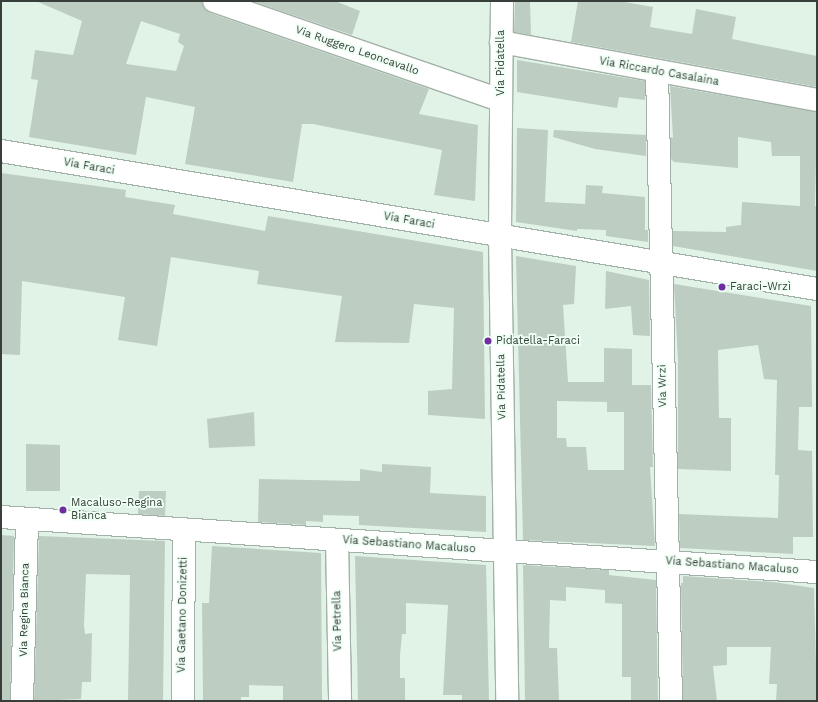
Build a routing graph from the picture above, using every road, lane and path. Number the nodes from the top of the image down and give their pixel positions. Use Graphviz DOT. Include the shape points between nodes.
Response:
graph roads {
  1 [pos="214,1"];
  2 [pos="502,1"];
  3 [pos="501,42"];
  4 [pos="657,72"];
  5 [pos="500,100"];
  6 [pos="817,100"];
  7 [pos="1,151"];
  8 [pos="500,237"];
  9 [pos="660,263"];
  10 [pos="817,289"];
  11 [pos="1,517"];
  12 [pos="27,519"];
  13 [pos="184,530"];
  14 [pos="337,540"];
  15 [pos="504,551"];
  16 [pos="668,562"];
  17 [pos="817,572"];
  18 [pos="22,701"];
  19 [pos="183,701"];
  20 [pos="340,701"];
  21 [pos="507,701"];
  22 [pos="671,701"];
  1 -- 5 [label="street, Via Ruggero Leoncavallo"];
  2 -- 3 [label="street, Via Pidatella"];
  3 -- 4 [label="street, Via Riccardo Casalaina"];
  3 -- 5 [label="street, Via Pidatella"];
  4 -- 6 [label="street, Via Riccardo Casalaina"];
  4 -- 9 [label="street, Via Wrzì"];
  5 -- 8 [label="street, Via Pidatella"];
  7 -- 8 [label="street, Via Faraci"];
  8 -- 9 [label="street, Via Faraci"];
  8 -- 15 [label="street, Via Pidatella"];
  9 -- 10 [label="street, Via Faraci"];
  9 -- 16 [label="street, Via Wrzì"];
  11 -- 12 [label="street, Via Sebastiano Macaluso"];
  12 -- 13 [label="street, Via Sebastiano Macaluso"];
  12 -- 18 [label="street, Via Regina Bianca"];
  13 -- 14 [label="street, Via Sebastiano Macaluso"];
  13 -- 19 [label="street, Via Gaetano Donizetti"];
  14 -- 15 [label="street, Via Sebastiano Macaluso"];
  14 -- 20 [label="street, Via Petrella"];
  15 -- 16 [label="street, Via Sebastiano Macaluso"];
  15 -- 21 [label="street, Via Pidatella"];
  16 -- 17 [label="street, Via Sebastiano Macaluso"];
  16 -- 22 [label="street, Via Wrzì"];
}
